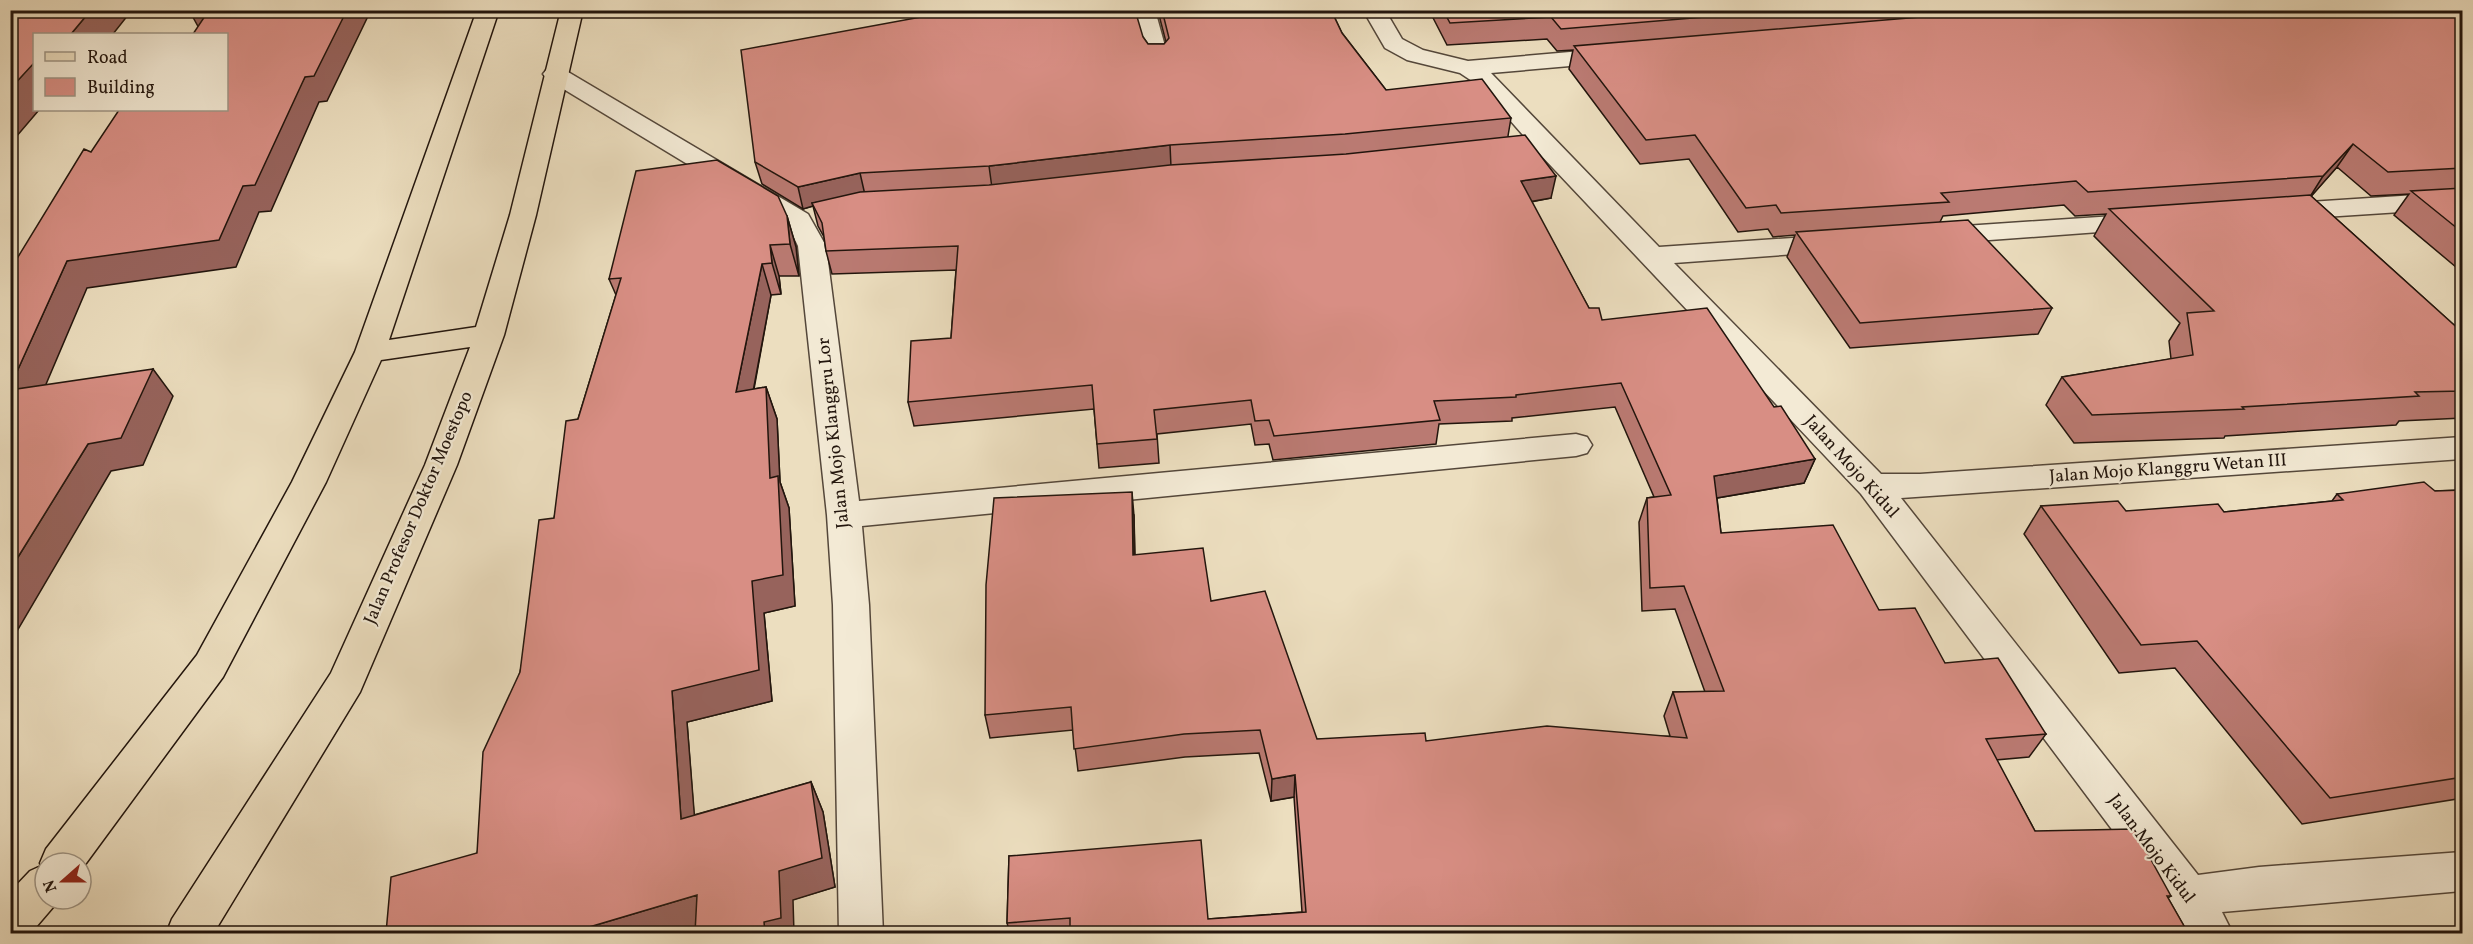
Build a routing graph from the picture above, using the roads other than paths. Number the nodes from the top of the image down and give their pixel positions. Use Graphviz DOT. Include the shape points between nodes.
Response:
graph roads {
  1 [pos="488,10"];
  2 [pos="572,10"];
  3 [pos="1144,10"];
  4 [pos="1374,10"];
  5 [pos="1643,52"];
  6 [pos="1157,57"];
  7 [pos="1468,68"];
  8 [pos="555,74"];
  9 [pos="2463,200"];
  10 [pos="2248,214"];
  11 [pos="2165,220"];
  12 [pos="1915,237"];
  13 [pos="1856,242"];
  14 [pos="1652,256"];
  15 [pos="489,335"];
  16 [pos="370,352"];
  17 [pos="1576,445"];
  18 [pos="2463,448"];
  19 [pos="1873,486"];
  20 [pos="844,515"];
  21 [pos="71,851"];
  22 [pos="2463,872"];
  23 [pos="2188,897"];
  24 [pos="33,898"];
  25 [pos="10,924"];
  26 [pos="188,933"];
  27 [pos="861,933"];
  28 [pos="2211,933"];
  1 -- 16 [label="main road"];
  2 -- 8 [label="main road, Jalan Profesor Doktor Moestopo"];
  3 -- 6 [label="street"];
  4 -- 7 [label="street" via="1393,43 1415,54"];
  5 -- 7 [label="street"];
  7 -- 14 [label="street, Jalan Mojo Kidul" via="1489,82 1529,146"];
  8 -- 15 [label="main road, Jalan Profesor Doktor Moestopo" via="523,215"];
  8 -- 20 [label="street, Jalan Mojo Klanggru Lor" via="813,217 812,246"];
  9 -- 10 [label="street"];
  11 -- 12 [label="street"];
  13 -- 14 [label="street"];
  14 -- 19 [label="street, Jalan Mojo Kidul"];
  15 -- 16 [label="main road"];
  15 -- 26 [label="main road, Jalan Profesor Doktor Moestopo" via="441,465 346,681"];
  16 -- 21 [label="main road" via="309,482 210,666"];
  17 -- 20 [label="street"];
  18 -- 19 [label="street, Jalan Mojo Klanggru Wetan III" via="1920,486"];
  19 -- 23 [label="street, Jalan Mojo Kidul"];
  20 -- 27 [label="street, Jalan Mojo Klanggru Lor" via="851,605"];
  22 -- 23 [label="street"];
  23 -- 28 [label="street, Jalan Mojo Kidul"];
  24 -- 25 [label="main road"];
}
